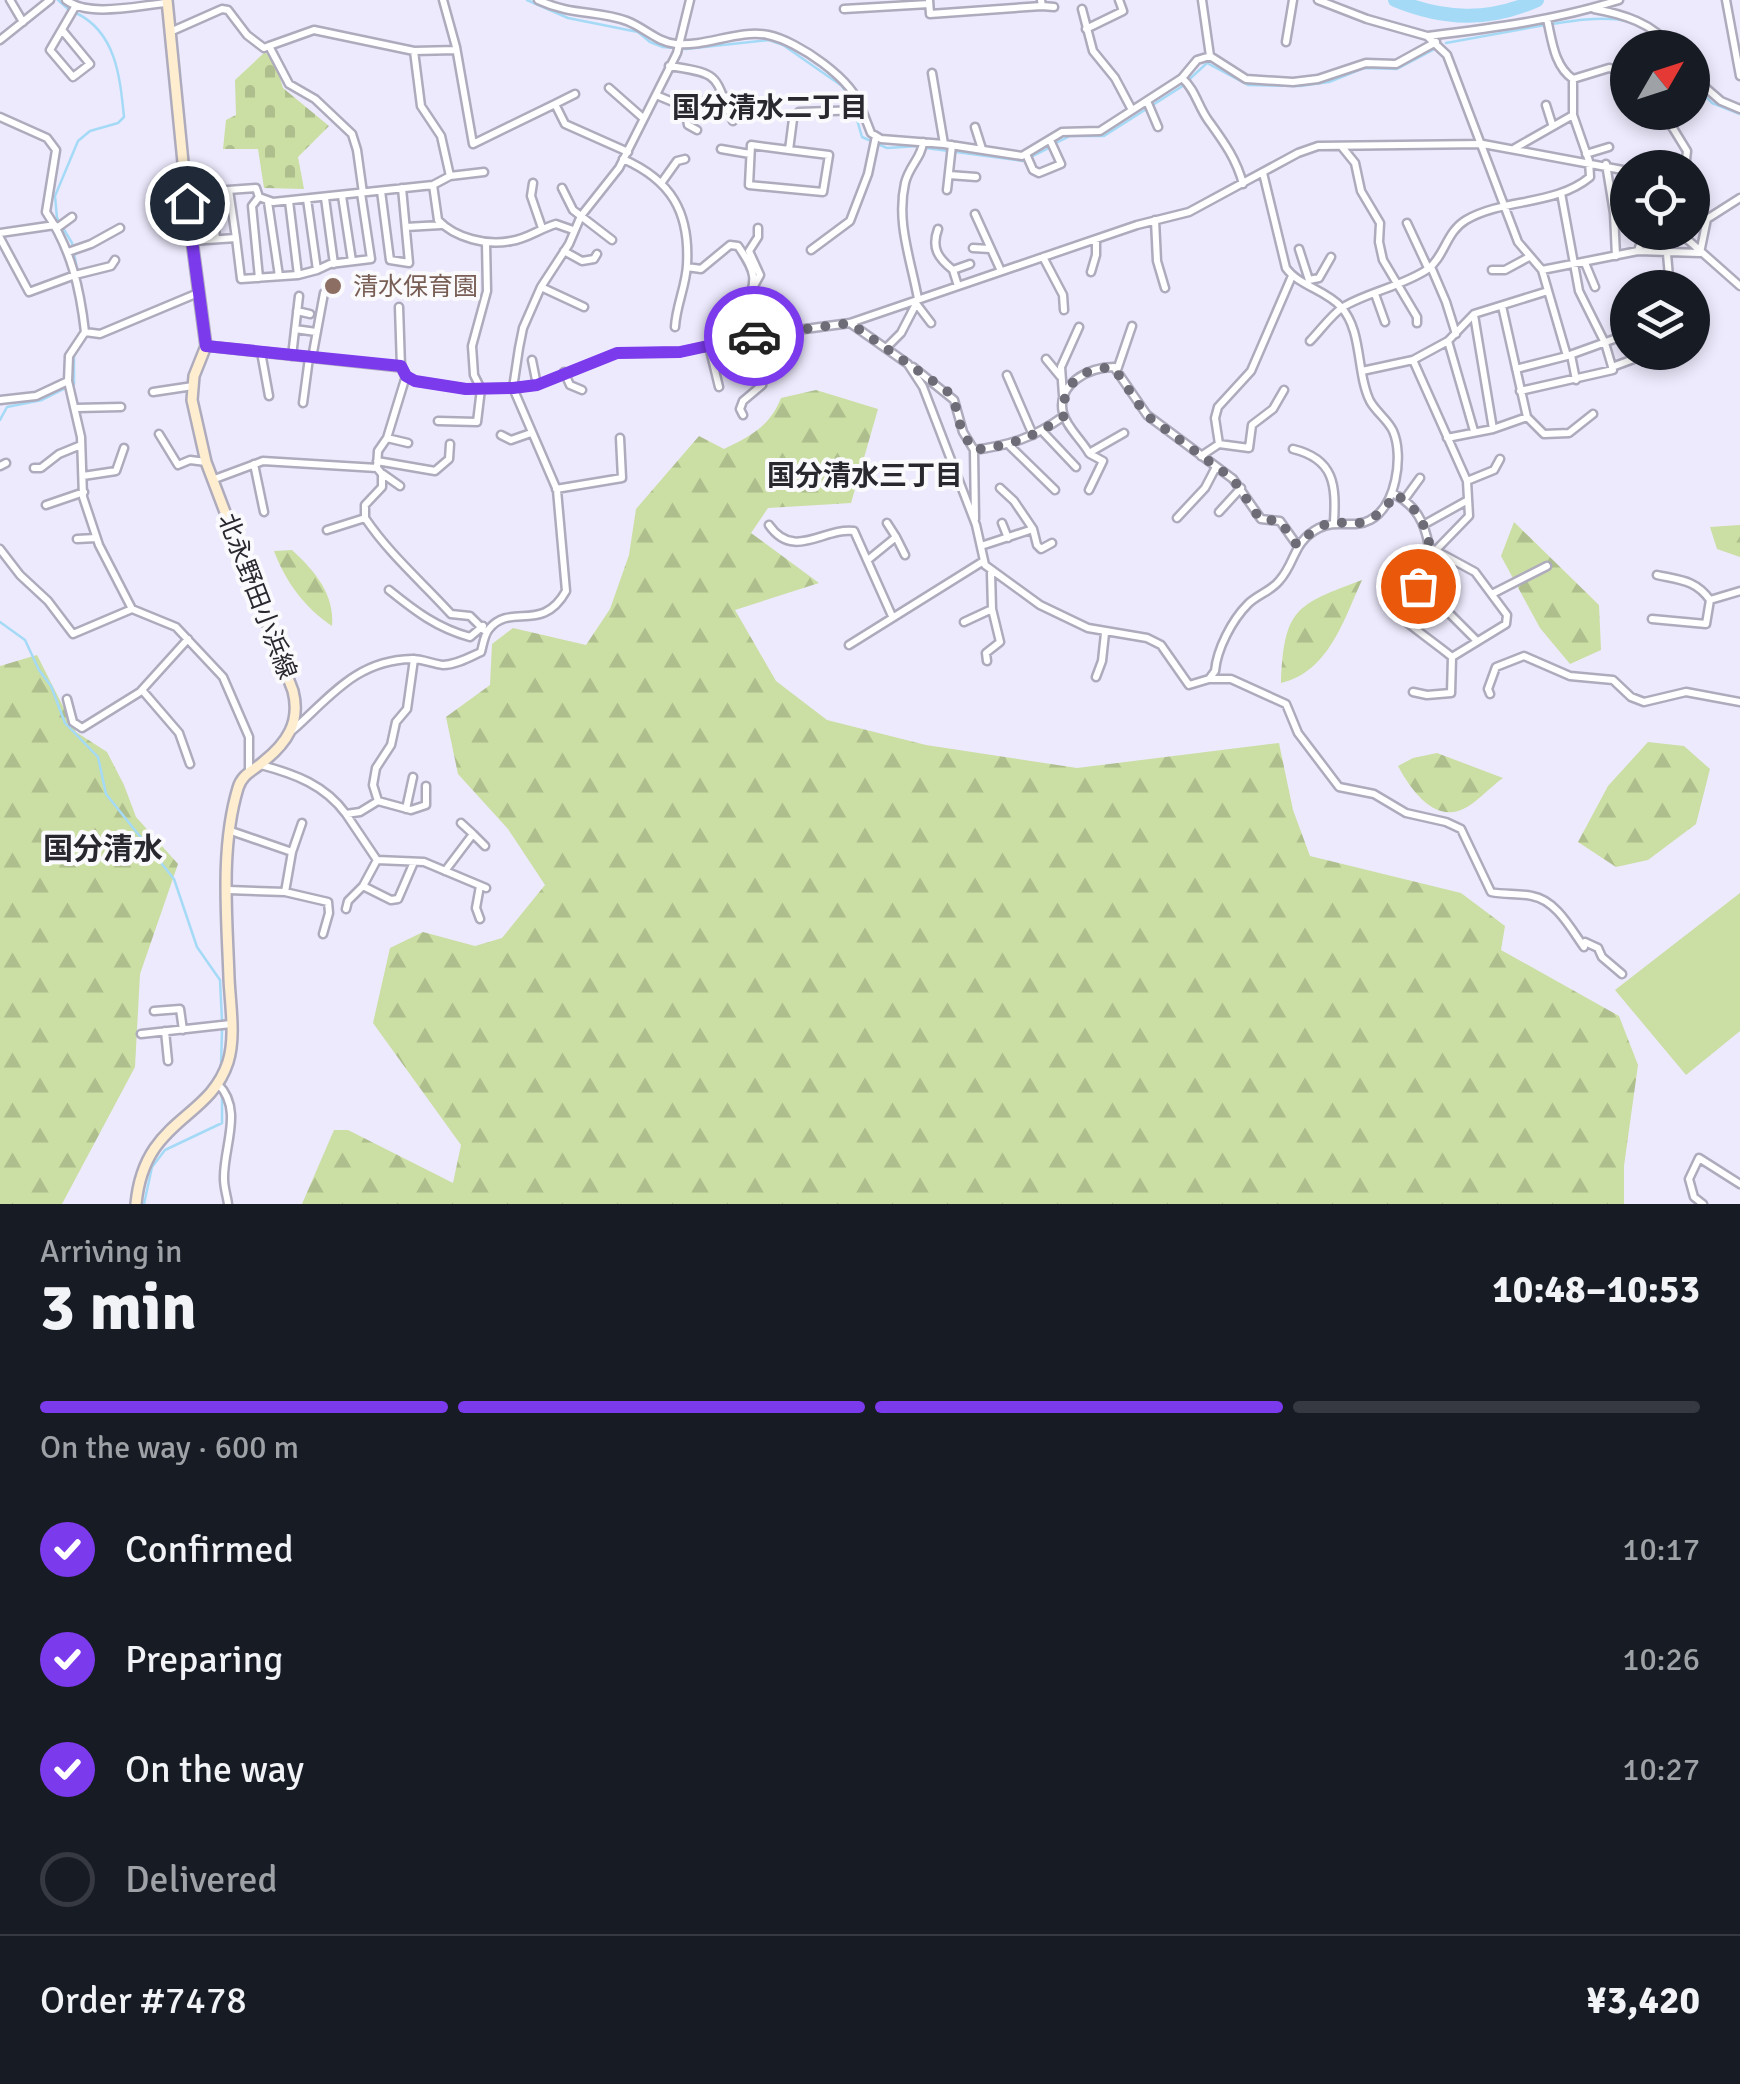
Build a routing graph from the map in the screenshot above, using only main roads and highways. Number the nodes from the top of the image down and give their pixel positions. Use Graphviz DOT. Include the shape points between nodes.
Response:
graph roads {
  1 [pos="167,2"];
  2 [pos="136,1204"];
  1 -- 2 [label="main road, 北永野田小浜線" via="206,346 192,400 212,480 294,690 296,717 237,792 228,890 228,1062 217,1083 149,1154"];
}
